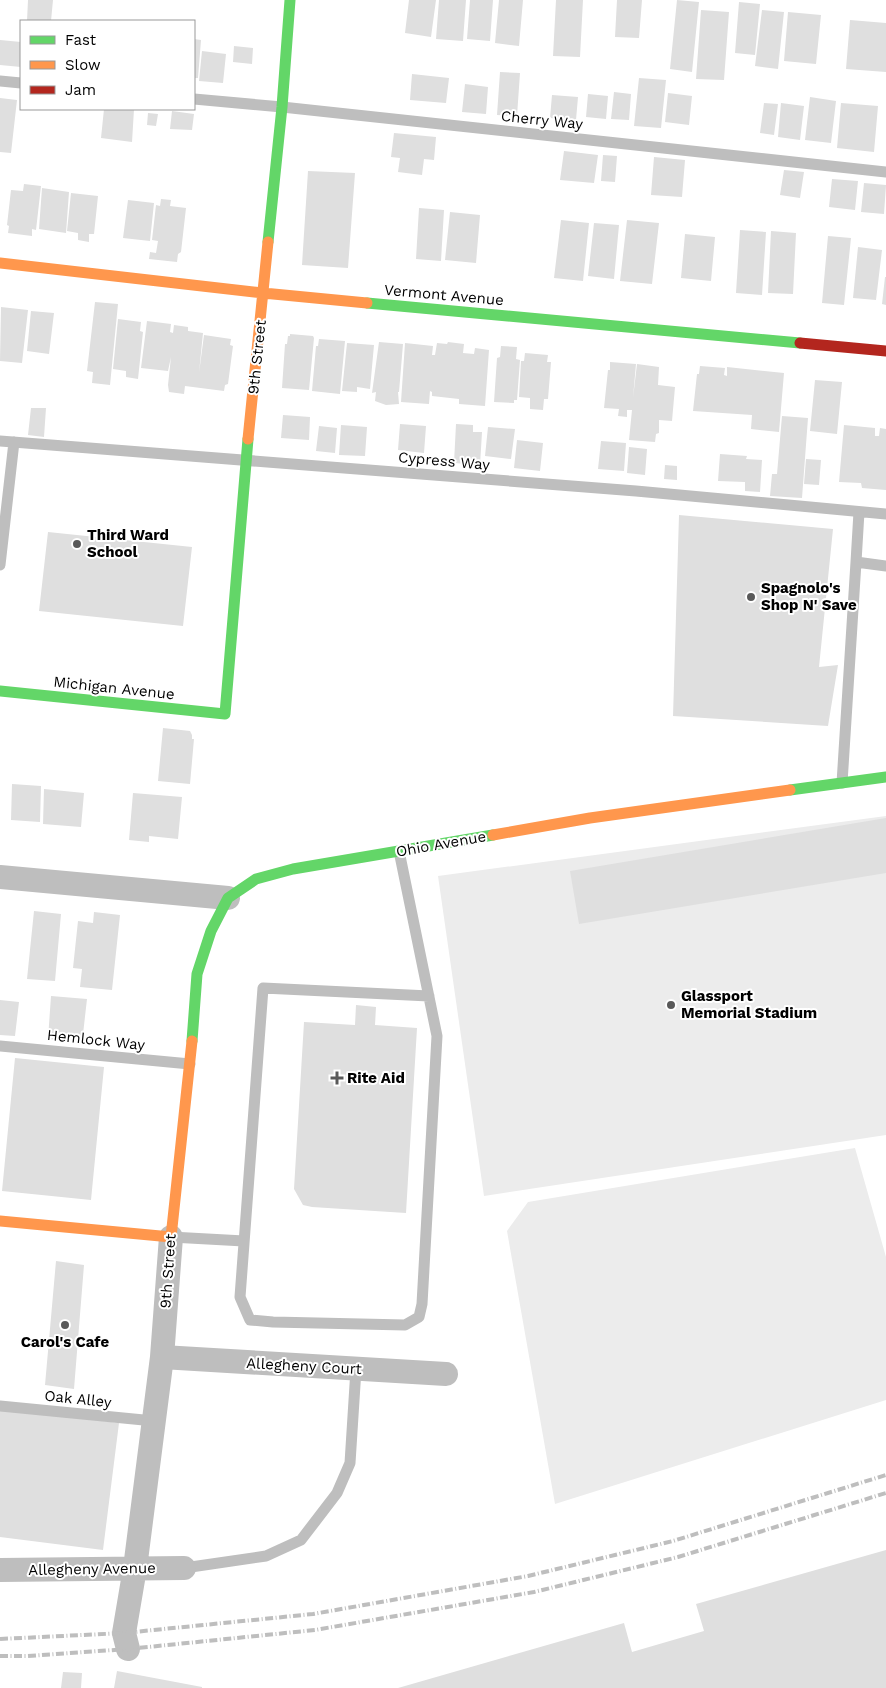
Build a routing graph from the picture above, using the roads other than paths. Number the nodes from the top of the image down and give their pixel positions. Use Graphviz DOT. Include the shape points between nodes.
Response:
graph roads {
  1 [pos="290,0"];
  2 [pos="0,81"];
  3 [pos="20,83"];
  4 [pos="195,99"];
  5 [pos="282,107"];
  6 [pos="886,172"];
  7 [pos="0,262"];
  8 [pos="263,293"];
  9 [pos="886,351"];
  10 [pos="0,441"];
  11 [pos="14,442"];
  12 [pos="246,460"];
  13 [pos="859,512"];
  14 [pos="886,514"];
  15 [pos="856,562"];
  16 [pos="0,564"];
  17 [pos="886,566"];
  18 [pos="0,691"];
  19 [pos="225,714"];
  20 [pos="886,777"];
  21 [pos="842,783"];
  22 [pos="400,851"];
  23 [pos="0,877"];
  24 [pos="228,898"];
  25 [pos="429,996"];
  26 [pos="0,1046"];
  27 [pos="190,1064"];
  28 [pos="0,1221"];
  29 [pos="171,1237"];
  30 [pos="244,1241"];
  31 [pos="162,1357"];
  32 [pos="356,1369"];
  33 [pos="446,1374"];
  34 [pos="0,1406"];
  35 [pos="154,1421"];
  36 [pos="135,1568"];
  37 [pos="184,1568"];
  38 [pos="0,1570"];
  39 [pos="128,1649"];
  1 -- 5 [label="street, 9th Street"];
  2 -- 3 [label="lane"];
  4 -- 5 [label="lane, Cherry Way"];
  5 -- 6 [label="lane, Cherry Way"];
  5 -- 8 [label="street, 9th Street"];
  7 -- 8 [label="street, Vermont Avenue"];
  8 -- 9 [label="street, Vermont Avenue"];
  8 -- 12 [label="street, 9th Street"];
  10 -- 11 [label="lane, Cypress Way"];
  11 -- 12 [label="lane, Cypress Way"];
  11 -- 16 [label="lane"];
  12 -- 13 [label="lane, Cypress Way"];
  12 -- 19 [label="street, 9th Street"];
  13 -- 14 [label="lane, Cypress Way"];
  13 -- 15 [label="lane"];
  15 -- 17 [label="lane"];
  15 -- 21 [label="lane"];
  18 -- 19 [label="street, Michigan Avenue"];
  20 -- 21 [label="street, Ohio Avenue"];
  21 -- 22 [label="street, Ohio Avenue" via="590,818"];
  22 -- 24 [label="street, Ohio Avenue" via="294,869 256,879"];
  22 -- 25 [label="lane"];
  23 -- 24 [label="street"];
  24 -- 27 [label="street, 9th Street" via="211,931 197,974"];
  25 -- 30 [label="lane" via="263,988"];
  25 -- 30 [label="lane" via="437,1036 419,1318 404,1325 250,1320 240,1297"];
  26 -- 27 [label="lane, Hemlock Way"];
  27 -- 29 [label="street, 9th Street"];
  28 -- 29 [label="street"];
  29 -- 30 [label="lane"];
  29 -- 31 [label="street, 9th Street"];
  31 -- 32 [label="street, Allegheny Court"];
  31 -- 35 [label="street, 9th Street"];
  32 -- 33 [label="street, Allegheny Court"];
  32 -- 37 [label="lane" via="350,1463 337,1493 301,1540 266,1556"];
  34 -- 35 [label="lane, Oak Alley"];
  35 -- 36 [label="street, 9th Street"];
  36 -- 37 [label="street, Allegheny Avenue"];
  36 -- 38 [label="street, Allegheny Avenue"];
  36 -- 39 [label="street, 9th Street" via="124,1633"];
}
